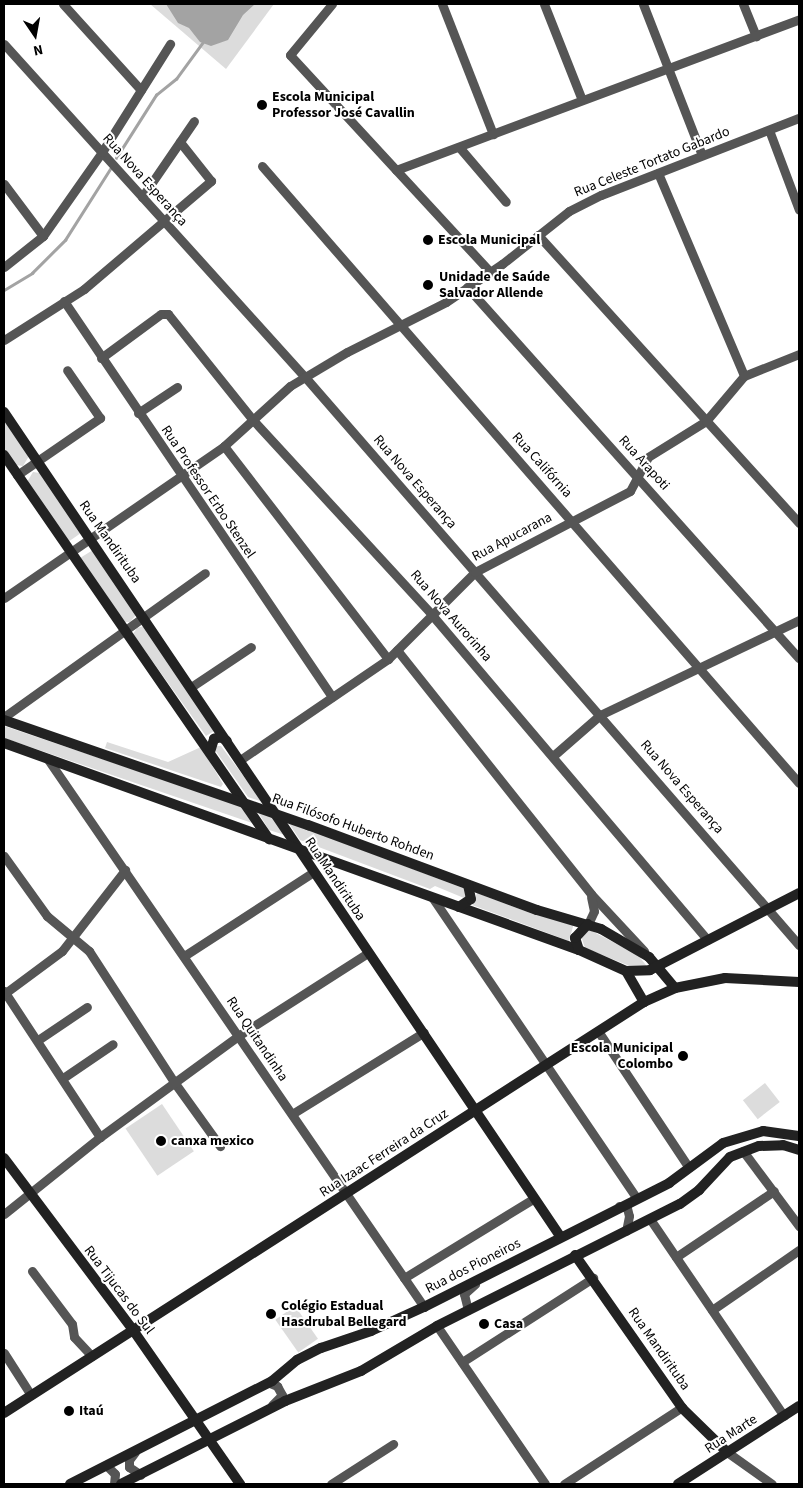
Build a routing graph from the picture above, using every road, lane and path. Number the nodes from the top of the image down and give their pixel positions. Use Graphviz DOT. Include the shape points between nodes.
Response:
graph roads {
  1 [pos="63,4"];
  2 [pos="332,4"];
  3 [pos="442,4"];
  4 [pos="544,4"];
  5 [pos="643,4"];
  6 [pos="743,4"];
  7 [pos="799,19"];
  8 [pos="756,37"];
  9 [pos="4,44"];
  10 [pos="170,44"];
  11 [pos="667,66"];
  12 [pos="141,90"];
  13 [pos="582,100"];
  14 [pos="799,118"];
  15 [pos="194,121"];
  16 [pos="769,130"];
  17 [pos="493,134"];
  18 [pos="180,142"];
  19 [pos="459,147"];
  20 [pos="102,152"];
  21 [pos="702,156"];
  22 [pos="262,166"];
  23 [pos="396,170"];
  24 [pos="658,172"];
  25 [pos="4,184"];
  26 [pos="142,196"];
  27 [pos="506,202"];
  28 [pos="799,210"];
  29 [pos="164,220"];
  30 [pos="538,235"];
  31 [pos="43,236"];
  32 [pos="4,267"];
  33 [pos="490,272"];
  34 [pos="467,287"];
  35 [pos="64,301"];
  36 [pos="398,325"];
  37 [pos="4,340"];
  38 [pos="799,354"];
  39 [pos="100,358"];
  40 [pos="67,370"];
  41 [pos="744,376"];
  42 [pos="305,377"];
  43 [pos="177,387"];
  44 [pos="4,412"];
  45 [pos="138,413"];
  46 [pos="253,420"];
  47 [pos="706,421"];
  48 [pos="224,446"];
  49 [pos="4,455"];
  50 [pos="38,461"];
  51 [pos="18,475"];
  52 [pos="180,475"];
  53 [pos="639,478"];
  54 [pos="573,520"];
  55 [pos="799,523"];
  56 [pos="90,538"];
  57 [pos="70,552"];
  58 [pos="475,572"];
  59 [pos="205,573"];
  60 [pos="4,598"];
  61 [pos="432,615"];
  62 [pos="144,616"];
  63 [pos="799,620"];
  64 [pos="124,630"];
  65 [pos="776,632"];
  66 [pos="251,646"];
  67 [pos="396,650"];
  68 [pos="799,658"];
  69 [pos="388,659"];
  70 [pos="699,668"];
  71 [pos="191,687"];
  72 [pos="332,697"];
  73 [pos="600,715"];
  74 [pos="4,718"];
  75 [pos="227,741"];
  76 [pos="4,743"];
  77 [pos="210,752"];
  78 [pos="553,756"];
  79 [pos="46,758"];
  80 [pos="240,760"];
  81 [pos="70,766"];
  82 [pos="227,777"];
  83 [pos="799,783"];
  84 [pos="67,787"];
  85 [pos="218,792"];
  86 [pos="245,802"];
  87 [pos="276,813"];
  88 [pos="268,839"];
  89 [pos="294,846"];
  90 [pos="317,854"];
  91 [pos="4,856"];
  92 [pos="125,870"];
  93 [pos="310,870"];
  94 [pos="468,885"];
  95 [pos="799,893"];
  96 [pos="590,894"];
  97 [pos="432,898"];
  98 [pos="458,906"];
  99 [pos="770,908"];
  100 [pos="445,918"];
  101 [pos="588,924"];
  102 [pos="71,935"];
  103 [pos="708,940"];
  104 [pos="799,945"];
  105 [pos="579,950"];
  106 [pos="368,953"];
  107 [pos="184,956"];
  108 [pos="649,958"];
  109 [pos="657,966"];
  110 [pos="626,970"];
  111 [pos="799,982"];
  112 [pos="675,988"];
  113 [pos="4,993"];
  114 [pos="644,1002"];
  115 [pos="87,1007"];
  116 [pos="598,1031"];
  117 [pos="424,1032"];
  118 [pos="238,1036"];
  119 [pos="38,1040"];
  120 [pos="113,1044"];
  121 [pos="545,1066"];
  122 [pos="63,1078"];
  123 [pos="174,1082"];
  124 [pos="476,1111"];
  125 [pos="292,1114"];
  126 [pos="799,1136"];
  127 [pos="100,1137"];
  128 [pos="220,1146"];
  129 [pos="799,1150"];
  130 [pos="742,1151"];
  131 [pos="4,1158"];
  132 [pos="689,1168"];
  133 [pos="774,1191"];
  134 [pos="28,1194"];
  135 [pos="346,1194"];
  136 [pos="636,1197"];
  137 [pos="533,1199"];
  138 [pos="619,1206"];
  139 [pos="4,1214"];
  140 [pos="650,1219"];
  141 [pos="799,1226"];
  142 [pos="626,1231"];
  143 [pos="560,1236"];
  144 [pos="799,1250"];
  145 [pos="575,1255"];
  146 [pos="676,1257"];
  147 [pos="496,1270"];
  148 [pos="32,1272"];
  149 [pos="404,1278"];
  150 [pos="593,1278"];
  151 [pos="424,1307"];
  152 [pos="468,1310"];
  153 [pos="712,1310"];
  154 [pos="437,1326"];
  155 [pos="133,1330"];
  156 [pos="4,1354"];
  157 [pos="92,1356"];
  158 [pos="462,1362"];
  159 [pos="270,1382"];
  160 [pos="32,1395"];
  161 [pos="799,1406"];
  162 [pos="682,1407"];
  163 [pos="4,1413"];
  164 [pos="784,1416"];
  165 [pos="251,1418"];
  166 [pos="195,1421"];
  167 [pos="209,1440"];
  168 [pos="393,1444"];
  169 [pos="138,1450"];
  170 [pos="727,1452"];
  171 [pos="107,1466"];
  172 [pos="140,1475"];
  173 [pos="70,1484"];
  174 [pos="114,1484"];
  175 [pos="121,1484"];
  176 [pos="240,1484"];
  177 [pos="331,1484"];
  178 [pos="546,1484"];
  179 [pos="564,1484"];
  180 [pos="678,1484"];
  181 [pos="772,1484"];
  1 -- 12 [label="street"];
  2 -- 23 [label="street" via="290,55"];
  3 -- 17 [label="street"];
  4 -- 13 [label="street"];
  5 -- 11 [label="street"];
  6 -- 8 [label="street"];
  7 -- 8 [label="street"];
  8 -- 11 [label="street"];
  9 -- 20 [label="street, Rua Nova Esperança"];
  10 -- 12 [label="street"];
  11 -- 13 [label="street"];
  11 -- 21 [label="street"];
  12 -- 20 [label="street"];
  13 -- 17 [label="street"];
  14 -- 16 [label="street, Rua Celeste Tortato Gabardo"];
  15 -- 18 [label="street"];
  16 -- 21 [label="street, Rua Celeste Tortato Gabardo"];
  16 -- 28 [label="street"];
  17 -- 19 [label="street"];
  18 -- 26 [label="street"];
  18 -- 29 [label="street" via="211,181"];
  19 -- 23 [label="street"];
  19 -- 27 [label="street"];
  20 -- 26 [label="street, Rua Nova Esperança"];
  20 -- 31 [label="street"];
  21 -- 24 [label="street, Rua Celeste Tortato Gabardo"];
  22 -- 36 [label="street, Rua Califórnia"];
  23 -- 33 [label="street"];
  24 -- 30 [label="street, Rua Celeste Tortato Gabardo" via="569,211"];
  24 -- 41 [label="street"];
  25 -- 31 [label="street"];
  26 -- 29 [label="street, Rua Nova Esperança"];
  29 -- 35 [label="street"];
  29 -- 42 [label="street, Rua Nova Esperança"];
  30 -- 33 [label="street, Rua Celeste Tortato Gabardo"];
  30 -- 47 [label="street"];
  31 -- 32 [label="street"];
  33 -- 34 [label="street, Rua Celeste Tortato Gabardo"];
  34 -- 36 [label="street, Rua Celeste Tortato Gabardo"];
  34 -- 53 [label="street, Rua Arapoti"];
  35 -- 37 [label="street"];
  35 -- 39 [label="street, Rua Professor Erbo Stenzel"];
  36 -- 42 [label="street, Rua Celeste Tortato Gabardo"];
  36 -- 54 [label="street, Rua Califórnia"];
  38 -- 41 [label="street, Rua Apucarana"];
  39 -- 45 [label="street, Rua Professor Erbo Stenzel"];
  39 -- 46 [label="street, Rua Nova Aurorinha" via="160,314 168,314"];
  40 -- 50 [label="street" via="100,418"];
  41 -- 47 [label="street, Rua Apucarana"];
  42 -- 46 [label="street, Rua Celeste Tortato Gabardo" via="290,386"];
  42 -- 58 [label="street, Rua Nova Esperança"];
  43 -- 45 [label="street"];
  44 -- 50 [label="street, Rua Mandirituba"];
  45 -- 52 [label="street, Rua Professor Erbo Stenzel"];
  46 -- 48 [label="street, Rua Celeste Tortato Gabardo"];
  46 -- 61 [label="street, Rua Nova Aurorinha"];
  47 -- 53 [label="street, Rua Apucarana" via="648,457"];
  47 -- 55 [label="street"];
  48 -- 52 [label="street, Rua Celeste Tortato Gabardo"];
  48 -- 69 [label="street"];
  49 -- 51 [label="street"];
  50 -- 51 [label="street"];
  50 -- 56 [label="street, Rua Mandirituba"];
  51 -- 57 [label="street"];
  52 -- 56 [label="street, Rua Celeste Tortato Gabardo"];
  52 -- 72 [label="street, Rua Professor Erbo Stenzel"];
  53 -- 54 [label="street, Rua Apucarana" via="622,497"];
  53 -- 65 [label="street, Rua Arapoti"];
  54 -- 58 [label="street, Rua Apucarana"];
  54 -- 70 [label="street, Rua Califórnia"];
  56 -- 57 [label="street, Rua Celeste Tortato Gabardo"];
  56 -- 62 [label="street, Rua Mandirituba"];
  57 -- 60 [label="street, Rua Celeste Tortato Gabardo"];
  57 -- 64 [label="street"];
  58 -- 61 [label="street, Rua Apucarana"];
  58 -- 73 [label="street, Rua Nova Esperança"];
  59 -- 62 [label="street"];
  61 -- 67 [label="street, Rua Apucarana"];
  61 -- 78 [label="street, Rua Nova Aurorinha"];
  62 -- 64 [label="street"];
  62 -- 71 [label="street, Rua Mandirituba"];
  63 -- 65 [label="street"];
  64 -- 74 [label="street"];
  64 -- 77 [label="street"];
  65 -- 68 [label="street, Rua Arapoti"];
  65 -- 70 [label="street"];
  66 -- 71 [label="street"];
  67 -- 69 [label="street, Rua Apucarana"];
  67 -- 96 [label="street"];
  69 -- 72 [label="street, Rua Apucarana"];
  70 -- 73 [label="street"];
  70 -- 83 [label="street, Rua Califórnia"];
  71 -- 75 [label="street, Rua Mandirituba"];
  72 -- 80 [label="street, Rua Apucarana"];
  73 -- 78 [label="street"];
  73 -- 99 [label="street, Rua Nova Esperança"];
  74 -- 85 [label="street, Rua Filósofo Huberto Rohden"];
  75 -- 77 [label="street" via="220,737 214,739 210,743"];
  75 -- 80 [label="street, Rua Mandirituba"];
  76 -- 79 [label="street"];
  77 -- 82 [label="street"];
  78 -- 103 [label="street, Rua Nova Aurorinha"];
  79 -- 81 [label="street"];
  79 -- 84 [label="street, Rua Quitandinha"];
  80 -- 87 [label="street, Rua Mandirituba"];
  81 -- 84 [label="street" via="63,773"];
  81 -- 88 [label="street"];
  82 -- 85 [label="street" via="227,788"];
  82 -- 86 [label="street"];
  84 -- 92 [label="street, Rua Quitandinha"];
  85 -- 86 [label="street, Rua Filósofo Huberto Rohden"];
  86 -- 87 [label="street, Rua Filósofo Huberto Rohden"];
  86 -- 88 [label="street"];
  87 -- 89 [label="street, Rua Mandirituba"];
  87 -- 94 [label="street, Rua Filósofo Huberto Rohden"];
  88 -- 89 [label="street"];
  89 -- 90 [label="street"];
  89 -- 93 [label="street, Rua Mandirituba"];
  90 -- 93 [label="street" via="309,858"];
  90 -- 97 [label="street"];
  91 -- 102 [label="street" via="47,916"];
  92 -- 102 [label="street"];
  92 -- 107 [label="street, Rua Quitandinha"];
  93 -- 106 [label="street, Rua Mandirituba"];
  93 -- 107 [label="street"];
  94 -- 98 [label="street" via="471,899"];
  94 -- 101 [label="street, Rua Filósofo Huberto Rohden"];
  95 -- 99 [label="street"];
  96 -- 101 [label="street" via="594,911"];
  96 -- 108 [label="street"];
  97 -- 98 [label="street"];
  97 -- 100 [label="street"];
  98 -- 100 [label="street" via="448,911"];
  98 -- 105 [label="street"];
  99 -- 103 [label="street"];
  99 -- 104 [label="street, Rua Nova Esperança"];
  100 -- 121 [label="street"];
  101 -- 105 [label="street" via="575,938"];
  101 -- 108 [label="street, Rua Filósofo Huberto Rohden" via="622,940"];
  102 -- 113 [label="street" via="62,951"];
  102 -- 123 [label="street" via="90,951"];
  103 -- 109 [label="street"];
  105 -- 110 [label="street"];
  106 -- 117 [label="street, Rua Mandirituba"];
  106 -- 118 [label="street"];
  107 -- 118 [label="street, Rua Quitandinha"];
  108 -- 109 [label="street, Rua Filósofo Huberto Rohden"];
  109 -- 110 [label="street" via="642,972"];
  109 -- 112 [label="street, Rua Filósofo Huberto Rohden"];
  110 -- 114 [label="street"];
  111 -- 112 [label="street, Rua Izaac Ferreira da Cruz" via="725,978"];
  112 -- 114 [label="street, Rua Izaac Ferreira da Cruz"];
  113 -- 119 [label="street"];
  114 -- 116 [label="street, Rua Izaac Ferreira da Cruz"];
  115 -- 119 [label="street"];
  116 -- 121 [label="street, Rua Izaac Ferreira da Cruz"];
  116 -- 132 [label="street"];
  117 -- 124 [label="street, Rua Mandirituba"];
  117 -- 125 [label="street"];
  118 -- 123 [label="street"];
  118 -- 125 [label="street, Rua Quitandinha"];
  119 -- 122 [label="street"];
  120 -- 122 [label="street"];
  121 -- 124 [label="street, Rua Izaac Ferreira da Cruz"];
  121 -- 136 [label="street"];
  122 -- 127 [label="street"];
  123 -- 127 [label="street"];
  123 -- 128 [label="street"];
  124 -- 135 [label="street, Rua Izaac Ferreira da Cruz"];
  124 -- 137 [label="street, Rua Mandirituba"];
  125 -- 135 [label="street, Rua Quitandinha"];
  126 -- 132 [label="street, Rua dos Pioneiros" via="763,1131 722,1143"];
  127 -- 134 [label="street"];
  129 -- 130 [label="street" via="759,1146"];
  130 -- 133 [label="street"];
  130 -- 140 [label="street" via="730,1157 699,1190"];
  131 -- 134 [label="street, Rua Tijucas do Sul"];
  132 -- 136 [label="street, Rua dos Pioneiros" via="669,1183"];
  133 -- 141 [label="street"];
  133 -- 146 [label="street"];
  134 -- 139 [label="street"];
  134 -- 155 [label="street, Rua Tijucas do Sul"];
  135 -- 149 [label="street, Rua Quitandinha"];
  135 -- 155 [label="street, Rua Izaac Ferreira da Cruz"];
  136 -- 138 [label="street, Rua dos Pioneiros"];
  137 -- 143 [label="street, Rua Mandirituba"];
  137 -- 149 [label="street"];
  138 -- 142 [label="street" via="627,1208"];
  138 -- 143 [label="street, Rua dos Pioneiros"];
  140 -- 142 [label="street"];
  140 -- 146 [label="street"];
  142 -- 145 [label="street"];
  143 -- 147 [label="street, Rua dos Pioneiros"];
  144 -- 153 [label="street"];
  145 -- 150 [label="street, Rua Mandirituba"];
  145 -- 152 [label="street"];
  146 -- 153 [label="street"];
  147 -- 151 [label="street, Rua dos Pioneiros"];
  147 -- 152 [label="street" via="464,1294"];
  148 -- 157 [label="street" via="72,1324 74,1336"];
  149 -- 151 [label="street, Rua Quitandinha"];
  150 -- 158 [label="street"];
  150 -- 162 [label="street, Rua Mandirituba"];
  151 -- 159 [label="street, Rua dos Pioneiros" via="372,1331 321,1348 297,1360"];
  152 -- 154 [label="street"];
  153 -- 164 [label="street"];
  154 -- 158 [label="street"];
  154 -- 165 [label="street" via="362,1371"];
  155 -- 157 [label="street, Rua Izaac Ferreira da Cruz"];
  155 -- 166 [label="street, Rua Tijucas do Sul"];
  156 -- 160 [label="street"];
  157 -- 160 [label="street, Rua Izaac Ferreira da Cruz"];
  158 -- 178 [label="street"];
  159 -- 165 [label="street" via="281,1390 279,1400"];
  159 -- 166 [label="street, Rua dos Pioneiros"];
  160 -- 163 [label="street, Rua Izaac Ferreira da Cruz"];
  161 -- 164 [label="street, Rua Marte"];
  162 -- 170 [label="street, Rua Mandirituba"];
  162 -- 179 [label="street"];
  164 -- 170 [label="street, Rua Marte"];
  165 -- 167 [label="street"];
  166 -- 167 [label="street, Rua Tijucas do Sul"];
  166 -- 169 [label="street, Rua dos Pioneiros"];
  167 -- 172 [label="street"];
  167 -- 176 [label="street, Rua Tijucas do Sul"];
  168 -- 177 [label="street"];
  169 -- 171 [label="street, Rua dos Pioneiros"];
  169 -- 172 [label="street" via="129,1460 129,1467"];
  170 -- 180 [label="street, Rua Marte"];
  170 -- 181 [label="street"];
  171 -- 173 [label="street, Rua dos Pioneiros"];
  171 -- 174 [label="street" via="115,1474"];
  172 -- 175 [label="street"];
}
